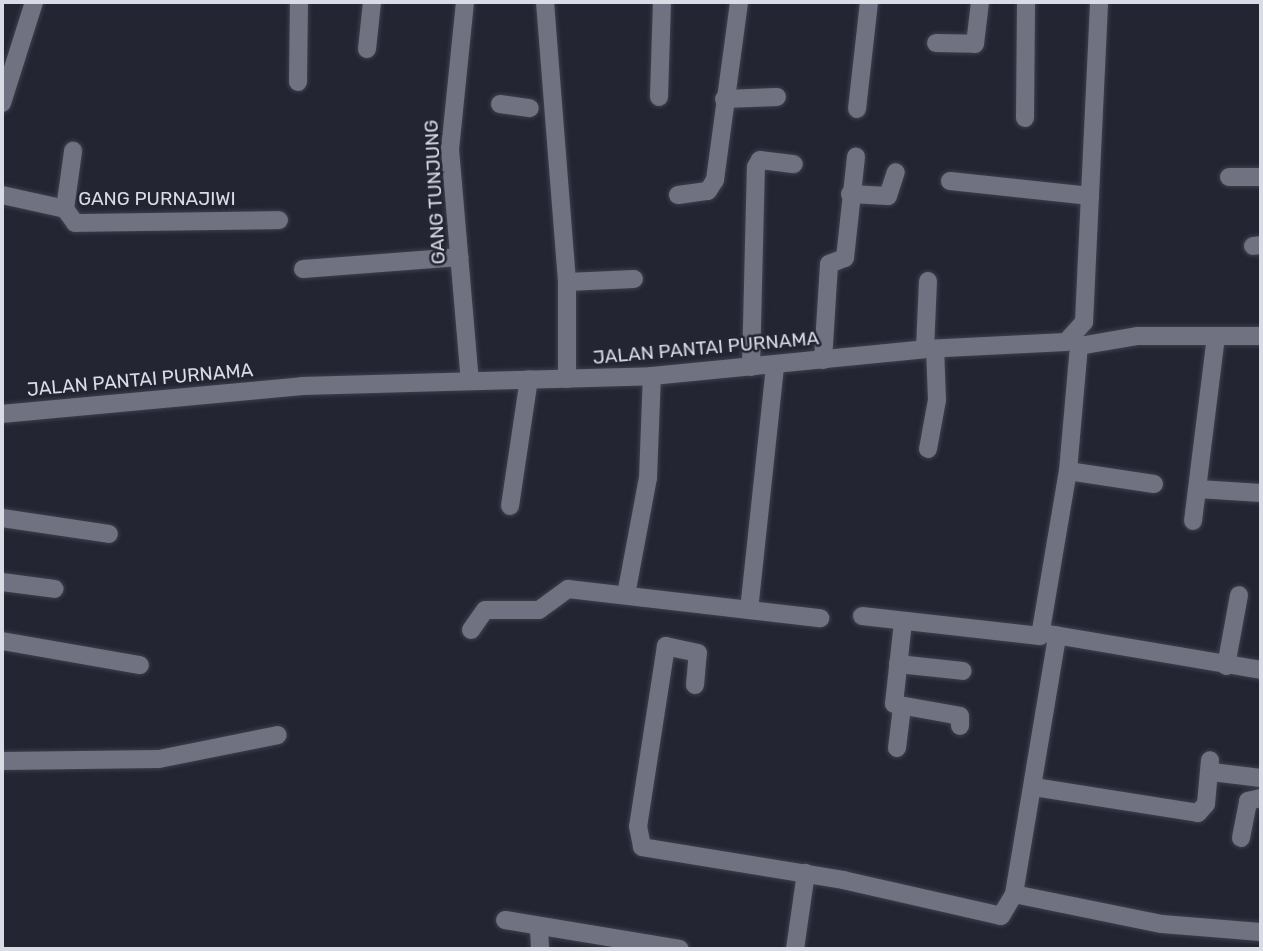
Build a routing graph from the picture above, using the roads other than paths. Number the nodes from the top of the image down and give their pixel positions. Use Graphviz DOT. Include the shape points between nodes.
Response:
graph roads {
  1 [pos="34,2"];
  2 [pos="299,2"];
  3 [pos="372,2"];
  4 [pos="466,2"];
  5 [pos="545,2"];
  6 [pos="662,2"];
  7 [pos="739,2"];
  8 [pos="869,2"];
  9 [pos="979,2"];
  10 [pos="1026,2"];
  11 [pos="1099,2"];
  12 [pos="936,43"];
  13 [pos="367,49"];
  14 [pos="298,82"];
  15 [pos="659,97"];
  16 [pos="777,97"];
  17 [pos="724,99"];
  18 [pos="2,103"];
  19 [pos="500,104"];
  20 [pos="530,108"];
  21 [pos="857,109"];
  22 [pos="1025,118"];
  23 [pos="73,151"];
  24 [pos="856,157"];
  25 [pos="794,164"];
  26 [pos="895,172"];
  27 [pos="1229,177"];
  28 [pos="1261,177"];
  29 [pos="950,181"];
  30 [pos="850,194"];
  31 [pos="2,195"];
  32 [pos="678,195"];
  33 [pos="1090,196"];
  34 [pos="65,209"];
  35 [pos="279,220"];
  36 [pos="460,257"];
  37 [pos="303,269"];
  38 [pos="634,279"];
  39 [pos="929,281"];
  40 [pos="567,282"];
  41 [pos="1261,336"];
  42 [pos="1216,337"];
  43 [pos="1076,342"];
  44 [pos="930,349"];
  45 [pos="823,360"];
  46 [pos="775,366"];
  47 [pos="751,367"];
  48 [pos="652,376"];
  49 [pos="529,379"];
  50 [pos="567,379"];
  51 [pos="470,381"];
  52 [pos="2,414"];
  53 [pos="928,449"];
  54 [pos="1068,471"];
  55 [pos="1154,484"];
  56 [pos="1198,489"];
  57 [pos="1261,493"];
  58 [pos="510,506"];
  59 [pos="2,518"];
  60 [pos="1193,522"];
  61 [pos="109,534"];
  62 [pos="2,582"];
  63 [pos="55,589"];
  64 [pos="626,595"];
  65 [pos="1239,595"];
  66 [pos="749,610"];
  67 [pos="862,616"];
  68 [pos="820,618"];
  69 [pos="903,622"];
  70 [pos="471,630"];
  71 [pos="1050,634"];
  72 [pos="2,641"];
  73 [pos="898,664"];
  74 [pos="140,665"];
  75 [pos="1226,666"];
  76 [pos="1261,670"];
  77 [pos="963,671"];
  78 [pos="695,685"];
  79 [pos="902,709"];
  80 [pos="960,726"];
  81 [pos="278,734"];
  82 [pos="897,748"];
  83 [pos="2,761"];
  84 [pos="1261,778"];
  85 [pos="1034,787"];
  86 [pos="1261,798"];
  87 [pos="1241,838"];
  88 [pos="806,873"];
  89 [pos="1014,894"];
  90 [pos="505,920"];
  91 [pos="540,929"];
  92 [pos="1261,932"];
  93 [pos="541,949"];
  94 [pos="680,949"];
  95 [pos="795,949"];
  1 -- 18 [label="street"];
  2 -- 14 [label="street"];
  3 -- 13 [label="street"];
  4 -- 36 [label="street, GANG TUNJUNG" via="450,128"];
  5 -- 40 [label="street"];
  6 -- 15 [label="street"];
  7 -- 17 [label="street"];
  8 -- 21 [label="street"];
  9 -- 12 [label="street" via="975,44"];
  10 -- 22 [label="street"];
  11 -- 33 [label="street"];
  16 -- 17 [label="street"];
  17 -- 32 [label="street" via="713,186"];
  19 -- 20 [label="street"];
  23 -- 34 [label="street"];
  24 -- 30 [label="street"];
  25 -- 47 [label="street" via="760,160 756,167"];
  26 -- 30 [label="street" via="888,196"];
  27 -- 28 [label="street"];
  29 -- 33 [label="street"];
  30 -- 45 [label="street" via="845,258 830,263"];
  31 -- 34 [label="street, GANG PURNAJIWI"];
  33 -- 43 [label="street" via="1084,322"];
  34 -- 35 [label="street, GANG PURNAJIWI" via="75,223"];
  36 -- 37 [label="street"];
  36 -- 51 [label="street, GANG TUNJUNG"];
  38 -- 40 [label="street"];
  39 -- 44 [label="street"];
  40 -- 50 [label="street"];
  41 -- 42 [label="street, JALAN PANTAI PURNAMA"];
  42 -- 43 [label="street, JALAN PANTAI PURNAMA" via="1138,336"];
  42 -- 56 [label="street"];
  43 -- 44 [label="street, JALAN PANTAI PURNAMA"];
  43 -- 54 [label="street"];
  44 -- 45 [label="street, JALAN PANTAI PURNAMA"];
  44 -- 53 [label="street" via="937,400"];
  45 -- 46 [label="street, JALAN PANTAI PURNAMA"];
  46 -- 47 [label="street, JALAN PANTAI PURNAMA"];
  46 -- 66 [label="street"];
  47 -- 48 [label="street, JALAN PANTAI PURNAMA"];
  48 -- 50 [label="street, JALAN PANTAI PURNAMA"];
  48 -- 64 [label="street" via="648,478"];
  49 -- 50 [label="street, JALAN PANTAI PURNAMA"];
  49 -- 51 [label="street, JALAN PANTAI PURNAMA"];
  49 -- 58 [label="street"];
  51 -- 52 [label="street, JALAN PANTAI PURNAMA" via="302,386"];
  54 -- 55 [label="street"];
  54 -- 71 [label="street"];
  56 -- 57 [label="street"];
  56 -- 60 [label="street"];
  59 -- 61 [label="street"];
  62 -- 63 [label="street"];
  64 -- 66 [label="street"];
  64 -- 70 [label="street" via="565,589 539,610 485,610"];
  65 -- 75 [label="street"];
  66 -- 68 [label="street"];
  67 -- 69 [label="street"];
  69 -- 71 [label="street" via="1036,639"];
  69 -- 73 [label="street"];
  71 -- 75 [label="street"];
  71 -- 85 [label="street"];
  72 -- 74 [label="street"];
  73 -- 77 [label="street"];
  73 -- 79 [label="street" via="893,700"];
  75 -- 76 [label="street"];
  78 -- 88 [label="street" via="698,653 666,646 639,843 652,850"];
  79 -- 80 [label="street" via="960,716"];
  79 -- 82 [label="street"];
  81 -- 83 [label="street" via="159,759"];
  84 -- 85 [label="street" via="1211,766 1206,804 1198,813"];
  85 -- 89 [label="street"];
  86 -- 87 [label="street" via="1248,801"];
  88 -- 89 [label="street" via="1001,916"];
  88 -- 95 [label="street"];
  89 -- 92 [label="street" via="1162,924"];
  90 -- 91 [label="street"];
  91 -- 93 [label="street"];
  91 -- 94 [label="street"];
}
